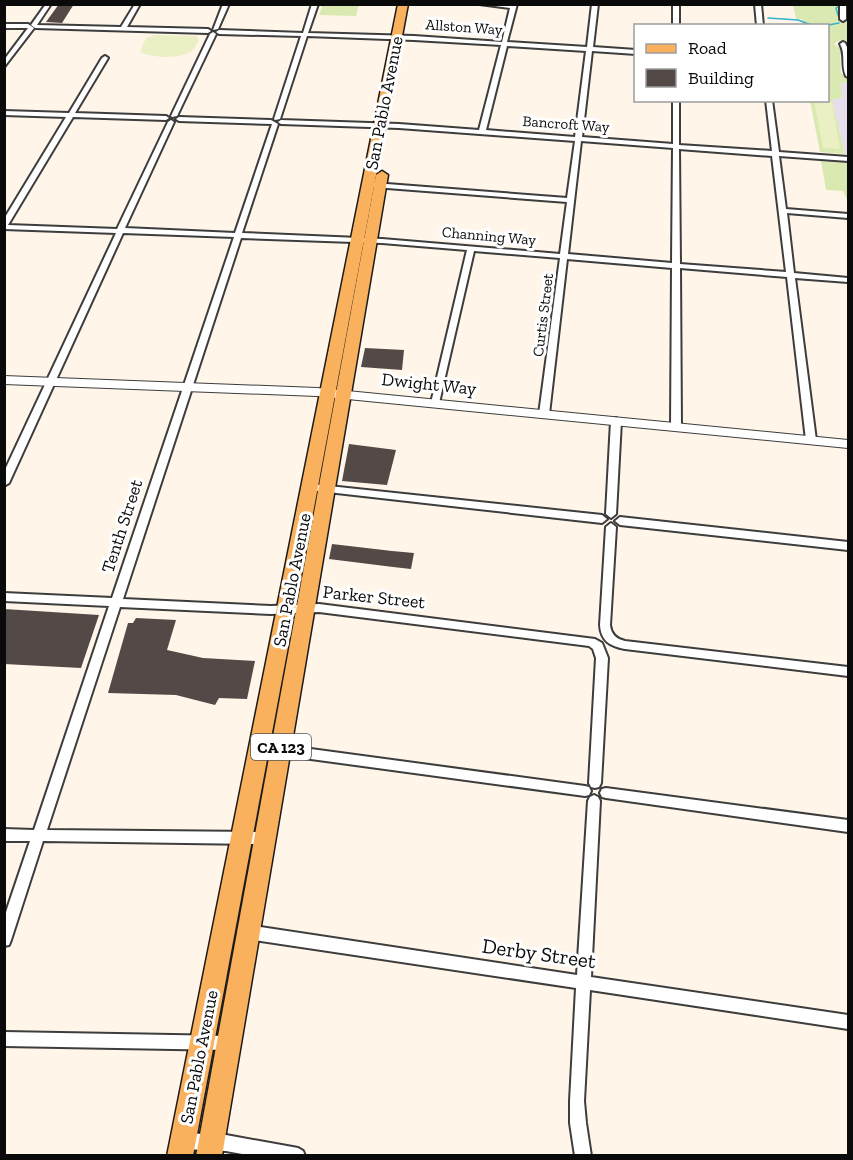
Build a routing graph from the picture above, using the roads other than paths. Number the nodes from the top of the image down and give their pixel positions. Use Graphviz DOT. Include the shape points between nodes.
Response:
graph roads {
  1 [pos="49,4"];
  2 [pos="138,4"];
  3 [pos="226,4"];
  4 [pos="315,4"];
  5 [pos="403,4"];
  6 [pos="413,4"];
  7 [pos="481,4"];
  8 [pos="595,4"];
  9 [pos="676,4"];
  10 [pos="758,4"];
  11 [pos="843,4"];
  12 [pos="513,5"];
  13 [pos="843,19"];
  14 [pos="676,24"];
  15 [pos="760,24"];
  16 [pos="4,26"];
  17 [pos="33,27"];
  18 [pos="123,29"];
  19 [pos="214,32"];
  20 [pos="305,34"];
  21 [pos="402,37"];
  22 [pos="504,43"];
  23 [pos="843,44"];
  24 [pos="590,49"];
  25 [pos="634,52"];
  26 [pos="105,58"];
  27 [pos="4,65"];
  28 [pos="848,75"];
  29 [pos="676,102"];
  30 [pos="770,102"];
  31 [pos="4,113"];
  32 [pos="71,116"];
  33 [pos="173,119"];
  34 [pos="276,122"];
  35 [pos="386,125"];
  36 [pos="482,132"];
  37 [pos="578,139"];
  38 [pos="676,146"];
  39 [pos="776,154"];
  40 [pos="849,159"];
  41 [pos="374,185"];
  42 [pos="571,200"];
  43 [pos="783,211"];
  44 [pos="849,216"];
  45 [pos="4,226"];
  46 [pos="121,231"];
  47 [pos="238,235"];
  48 [pos="364,240"];
  49 [pos="471,248"];
  50 [pos="564,256"];
  51 [pos="677,266"];
  52 [pos="792,275"];
  53 [pos="849,280"];
  54 [pos="4,380"];
  55 [pos="51,382"];
  56 [pos="188,387"];
  57 [pos="335,394"];
  58 [pos="435,403"];
  59 [pos="544,414"];
  60 [pos="616,421"];
  61 [pos="676,427"];
  62 [pos="811,440"];
  63 [pos="849,444"];
  64 [pos="4,483"];
  65 [pos="319,488"];
  66 [pos="606,517"];
  67 [pos="615,524"];
  68 [pos="849,546"];
  69 [pos="4,597"];
  70 [pos="116,603"];
  71 [pos="296,609"];
  72 [pos="849,672"];
  73 [pos="270,750"];
  74 [pos="595,792"];
  75 [pos="849,826"];
  76 [pos="4,835"];
  77 [pos="39,835"];
  78 [pos="254,838"];
  79 [pos="224,930"];
  80 [pos="249,932"];
  81 [pos="4,940"];
  82 [pos="584,981"];
  83 [pos="849,1022"];
  84 [pos="4,1039"];
  85 [pos="202,1042"];
  86 [pos="229,1043"];
  87 [pos="181,1148"];
  88 [pos="210,1149"];
  89 [pos="298,1155"];
  90 [pos="583,1155"];
  1 -- 17 [label="street"];
  2 -- 18 [label="street"];
  3 -- 19 [label="street"];
  4 -- 20 [label="street, Tenth Street"];
  5 -- 21 [label="main road, San Pablo Avenue / CA 123"];
  6 -- 21 [label="main road, San Pablo Avenue / CA 123"];
  7 -- 12 [label="street"];
  8 -- 24 [label="street, Curtis Street"];
  9 -- 14 [label="street"];
  10 -- 15 [label="street"];
  11 -- 13 [label="street"];
  12 -- 22 [label="street"];
  16 -- 17 [label="street, Allston Way"];
  17 -- 18 [label="street, Allston Way"];
  17 -- 27 [label="street"];
  18 -- 19 [label="street, Allston Way"];
  19 -- 20 [label="street, Allston Way"];
  19 -- 33 [label="street"];
  20 -- 21 [label="street, Allston Way"];
  20 -- 34 [label="street, Tenth Street"];
  21 -- 22 [label="street, Allston Way"];
  21 -- 35 [label="main road, San Pablo Avenue / CA 123"];
  22 -- 24 [label="street, Allston Way"];
  22 -- 36 [label="street"];
  23 -- 28 [label="street"];
  24 -- 25 [label="street, Allston Way"];
  24 -- 37 [label="street, Curtis Street"];
  26 -- 32 [label="street"];
  29 -- 38 [label="street"];
  30 -- 39 [label="street"];
  31 -- 32 [label="street, Bancroft Way"];
  32 -- 33 [label="street, Bancroft Way"];
  32 -- 45 [label="street"];
  33 -- 34 [label="street, Bancroft Way"];
  33 -- 46 [label="street"];
  34 -- 35 [label="street, Bancroft Way"];
  34 -- 47 [label="street, Tenth Street"];
  35 -- 36 [label="street, Bancroft Way"];
  35 -- 41 [label="main road, San Pablo Avenue / CA 123"];
  36 -- 37 [label="street, Bancroft Way"];
  37 -- 38 [label="street, Bancroft Way"];
  37 -- 42 [label="street, Curtis Street"];
  38 -- 39 [label="street, Bancroft Way"];
  38 -- 51 [label="street"];
  39 -- 40 [label="street, Bancroft Way"];
  39 -- 43 [label="street"];
  41 -- 42 [label="street"];
  41 -- 48 [label="main road, San Pablo Avenue / CA 123"];
  42 -- 50 [label="street, Curtis Street"];
  43 -- 44 [label="street"];
  43 -- 52 [label="street"];
  45 -- 46 [label="street, Channing Way"];
  46 -- 47 [label="street, Channing Way"];
  46 -- 55 [label="street"];
  47 -- 48 [label="street, Channing Way"];
  47 -- 56 [label="street, Tenth Street"];
  48 -- 49 [label="street, Channing Way"];
  48 -- 57 [label="main road, San Pablo Avenue / CA 123"];
  49 -- 50 [label="street, Channing Way"];
  49 -- 58 [label="street"];
  50 -- 51 [label="street, Channing Way"];
  50 -- 59 [label="street, Curtis Street"];
  51 -- 52 [label="street, Channing Way"];
  51 -- 61 [label="street"];
  52 -- 53 [label="street, Channing Way"];
  52 -- 62 [label="street"];
  54 -- 55 [label="street, Dwight Way"];
  55 -- 56 [label="street, Dwight Way"];
  55 -- 64 [label="street"];
  56 -- 57 [label="street, Dwight Way"];
  56 -- 70 [label="street, Tenth Street"];
  57 -- 58 [label="street, Dwight Way"];
  57 -- 65 [label="main road, San Pablo Avenue / CA 123"];
  58 -- 59 [label="street, Dwight Way"];
  59 -- 60 [label="street, Dwight Way"];
  60 -- 61 [label="street, Dwight Way"];
  60 -- 66 [label="street"];
  61 -- 62 [label="street, Dwight Way"];
  62 -- 63 [label="street, Dwight Way"];
  65 -- 66 [label="street"];
  65 -- 71 [label="main road, San Pablo Avenue / CA 123"];
  66 -- 67 [label="street" via="604,525"];
  67 -- 68 [label="street"];
  67 -- 72 [label="street" via="605,625 608,637 625,645"];
  69 -- 70 [label="street, Parker Street"];
  70 -- 71 [label="street, Parker Street"];
  70 -- 77 [label="street, Tenth Street"];
  71 -- 73 [label="main road, San Pablo Avenue / CA 123"];
  71 -- 74 [label="street, Parker Street" via="319,608 595,644 602,658"];
  73 -- 74 [label="street"];
  73 -- 78 [label="main road, San Pablo Avenue / CA 123"];
  74 -- 75 [label="street"];
  74 -- 82 [label="street"];
  76 -- 77 [label="street"];
  77 -- 78 [label="street"];
  77 -- 81 [label="street, Tenth Street"];
  78 -- 79 [label="main road, San Pablo Avenue / CA 123"];
  78 -- 80 [label="main road, San Pablo Avenue / CA 123"];
  79 -- 80 [label="street, Derby Street"];
  79 -- 85 [label="main road, San Pablo Avenue / CA 123"];
  80 -- 82 [label="street, Derby Street"];
  80 -- 86 [label="main road, San Pablo Avenue / CA 123"];
  82 -- 83 [label="street, Derby Street"];
  82 -- 90 [label="street" via="577,1101"];
  84 -- 85 [label="street"];
  85 -- 86 [label="street"];
  85 -- 87 [label="main road, San Pablo Avenue / CA 123"];
  86 -- 88 [label="main road, San Pablo Avenue / CA 123"];
  87 -- 88 [label="street"];
  88 -- 89 [label="street"];
}
